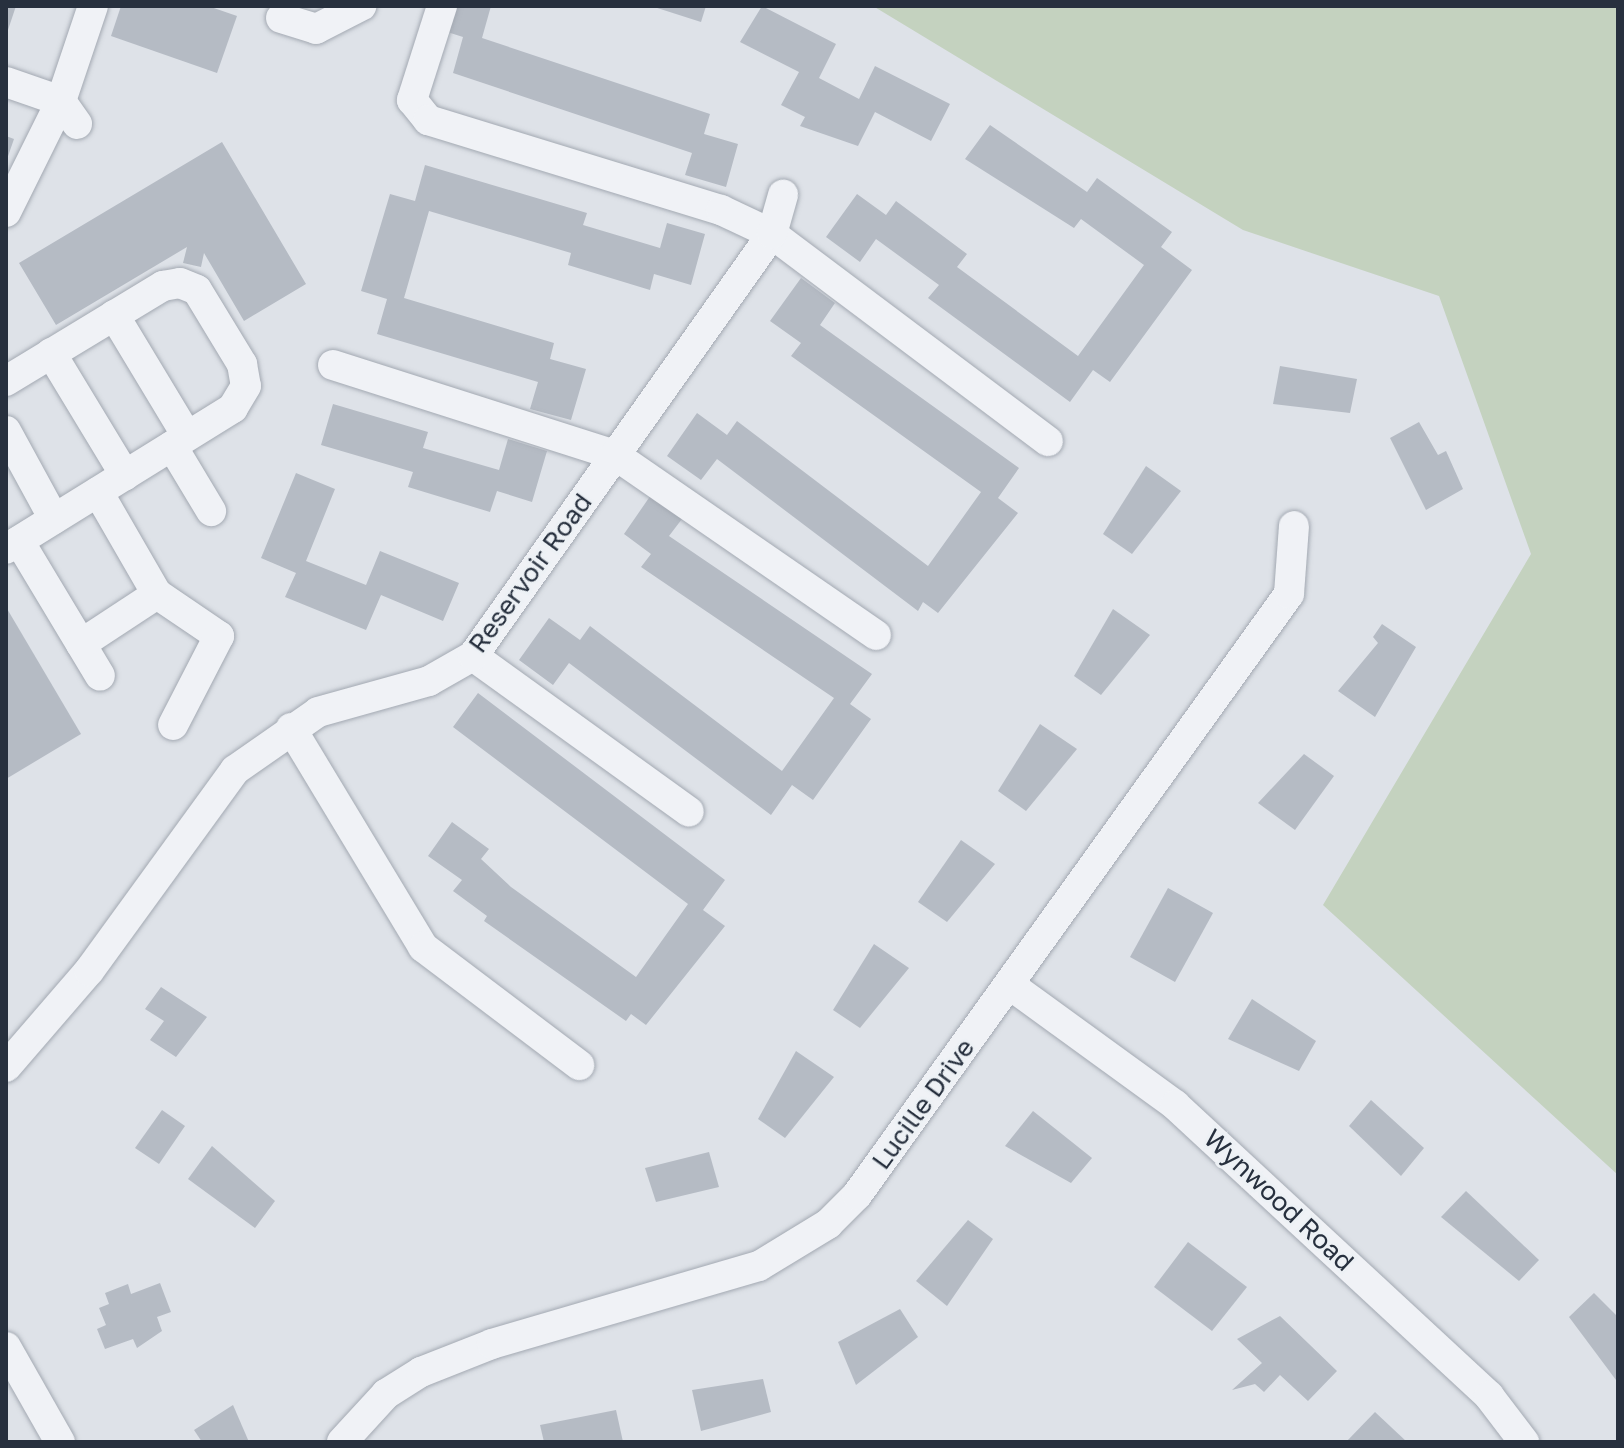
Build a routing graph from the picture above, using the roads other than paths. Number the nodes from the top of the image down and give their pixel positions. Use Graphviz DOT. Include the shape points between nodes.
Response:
graph roads {
  1 [pos="93,6"];
  2 [pos="361,6"];
  3 [pos="442,6"];
  4 [pos="281,18"];
  5 [pos="6,82"];
  6 [pos="69,112"];
  7 [pos="783,195"];
  8 [pos="6,212"];
  9 [pos="772,234"];
  10 [pos="114,315"];
  11 [pos="51,353"];
  12 [pos="333,365"];
  13 [pos="6,381"];
  14 [pos="6,431"];
  15 [pos="180,441"];
  16 [pos="1048,441"];
  17 [pos="615,455"];
  18 [pos="125,475"];
  19 [pos="98,492"];
  20 [pos="211,511"];
  21 [pos="54,519"];
  22 [pos="1294,526"];
  23 [pos="12,545"];
  24 [pos="157,594"];
  25 [pos="876,635"];
  26 [pos="81,644"];
  27 [pos="473,656"];
  28 [pos="100,676"];
  29 [pos="173,725"];
  30 [pos="291,728"];
  31 [pos="689,812"];
  32 [pos="1010,985"];
  33 [pos="579,1065"];
  34 [pos="6,1067"];
  35 [pos="6,1347"];
  36 [pos="60,1442"];
  37 [pos="342,1442"];
  38 [pos="1524,1442"];
  1 -- 6 [label="street"];
  2 -- 4 [label="street" via="316,29"];
  3 -- 9 [label="street" via="412,100 428,120 721,210"];
  5 -- 6 [label="street"];
  6 -- 8 [label="street"];
  7 -- 9 [label="street, Reservoir Road"];
  9 -- 16 [label="street"];
  9 -- 17 [label="street, Reservoir Road"];
  10 -- 11 [label="street"];
  10 -- 15 [label="street"];
  10 -- 15 [label="street" via="180,283 197,290 242,364 246,386 233,408"];
  11 -- 13 [label="street"];
  11 -- 18 [label="street"];
  12 -- 17 [label="street"];
  14 -- 21 [label="street"];
  15 -- 18 [label="street"];
  15 -- 20 [label="street"];
  17 -- 25 [label="street"];
  17 -- 27 [label="street, Reservoir Road"];
  18 -- 19 [label="street"];
  19 -- 21 [label="street"];
  19 -- 24 [label="street"];
  21 -- 23 [label="street"];
  22 -- 32 [label="street, Lucille Drive" via="1289,594"];
  23 -- 26 [label="street"];
  24 -- 26 [label="street"];
  24 -- 29 [label="street" via="219,636"];
  26 -- 28 [label="street"];
  27 -- 30 [label="street, Reservoir Road" via="429,681 356,697"];
  27 -- 31 [label="street"];
  30 -- 33 [label="street" via="423,947"];
  30 -- 34 [label="street, Reservoir Road" via="235,770 89,971"];
  32 -- 37 [label="street, Lucille Drive" via="857,1195 795,1247 759,1266 492,1344 421,1372 386,1394"];
  32 -- 38 [label="street, Wynwood Road" via="1187,1115 1489,1396"];
  35 -- 36 [label="street"];
}
